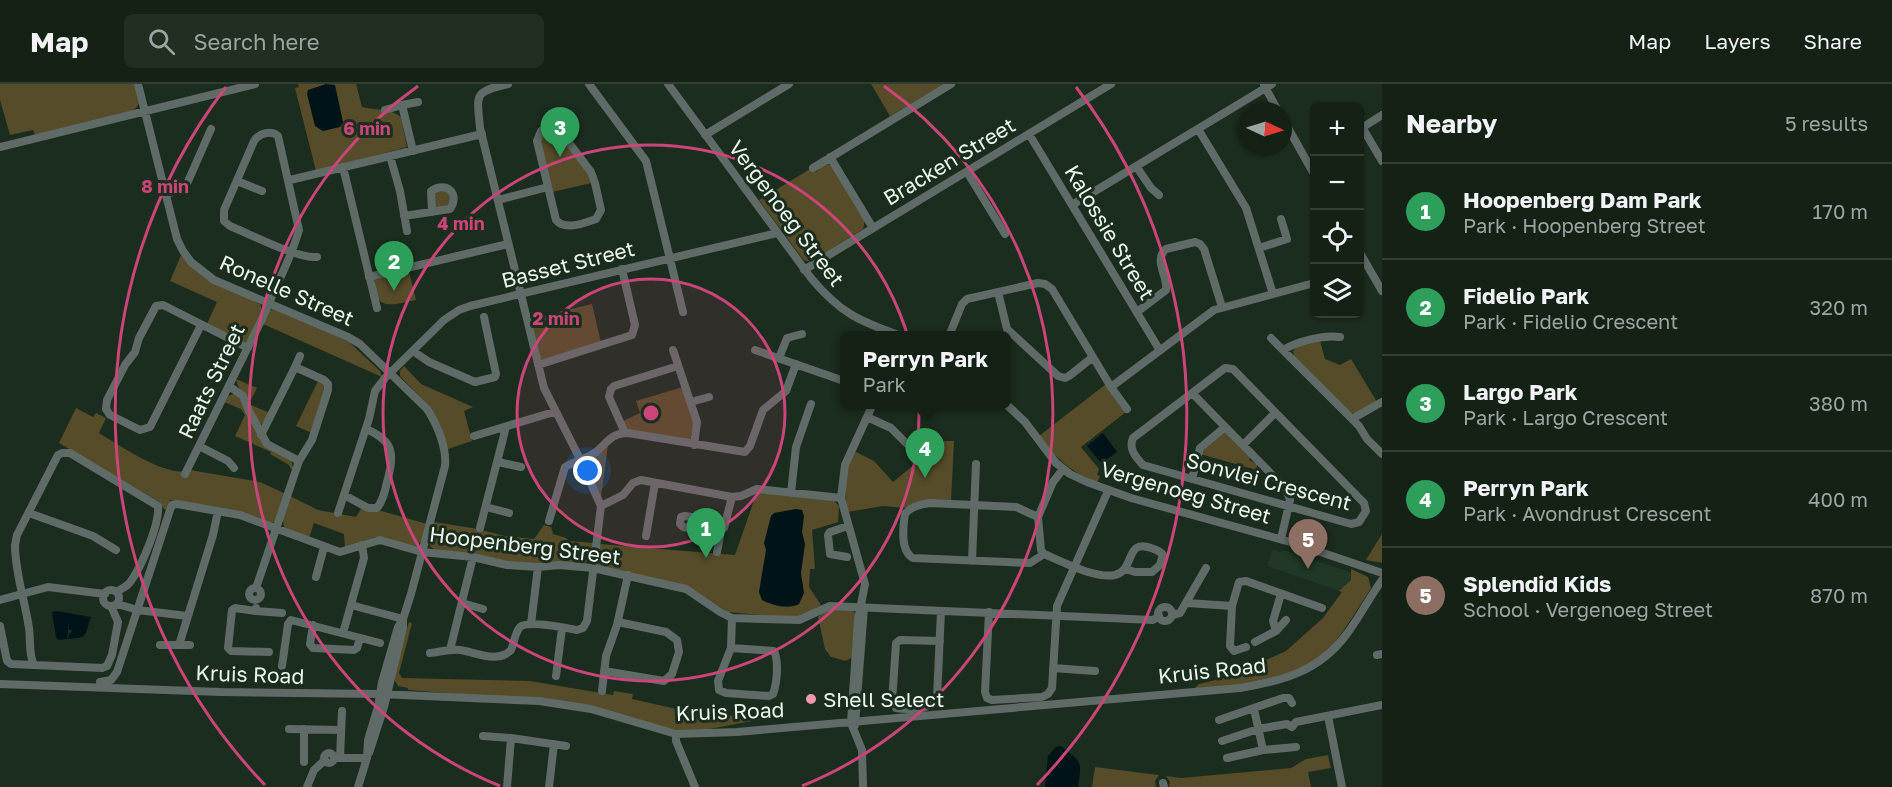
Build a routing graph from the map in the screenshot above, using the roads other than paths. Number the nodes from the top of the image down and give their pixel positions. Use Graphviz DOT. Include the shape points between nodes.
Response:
graph roads {
  1 [pos="138,84"];
  2 [pos="255,84"];
  3 [pos="508,84"];
  4 [pos="589,84"];
  5 [pos="668,84"];
  6 [pos="789,84"];
  7 [pos="951,84"];
  8 [pos="1112,84"];
  9 [pos="1267,85"];
  10 [pos="418,102"];
  11 [pos="1274,102"];
  12 [pos="402,105"];
  13 [pos="385,110"];
  14 [pos="146,111"];
  15 [pos="1382,115"];
  16 [pos="1364,126"];
  17 [pos="211,129"];
  18 [pos="1198,129"];
  19 [pos="1364,133"];
  20 [pos="482,134"];
  21 [pos="1029,134"];
  22 [pos="1292,134"];
  23 [pos="705,135"];
  24 [pos="0,147"];
  25 [pos="413,150"];
  26 [pos="390,156"];
  27 [pos="830,157"];
  28 [pos="1310,158"];
  29 [pos="1307,160"];
  30 [pos="1382,161"];
  31 [pos="1136,166"];
  32 [pos="1310,166"];
  33 [pos="343,167"];
  34 [pos="813,168"];
  35 [pos="967,172"];
  36 [pos="290,180"];
  37 [pos="237,181"];
  38 [pos="548,187"];
  39 [pos="262,191"];
  40 [pos="165,194"];
  41 [pos="1159,195"];
  42 [pos="498,200"];
  43 [pos="1072,205"];
  44 [pos="432,212"];
  45 [pos="404,216"];
  46 [pos="1281,219"];
  47 [pos="873,228"];
  48 [pos="407,231"];
  49 [pos="777,233"];
  50 [pos="1005,234"];
  51 [pos="508,244"];
  52 [pos="1259,248"];
  53 [pos="290,251"];
  54 [pos="317,257"];
  55 [pos="669,258"];
  56 [pos="1363,264"];
  57 [pos="622,269"];
  58 [pos="804,270"];
  59 [pos="369,277"];
  60 [pos="1310,284"];
  61 [pos="1382,291"];
  62 [pos="998,292"];
  63 [pos="520,294"];
  64 [pos="1273,294"];
  65 [pos="268,303"];
  66 [pos="1222,307"];
  67 [pos="376,308"];
  68 [pos="683,312"];
  69 [pos="1137,312"];
  70 [pos="484,317"];
  71 [pos="201,325"];
  72 [pos="889,331"];
  73 [pos="951,331"];
  74 [pos="1008,331"];
  75 [pos="802,334"];
  76 [pos="1011,334"];
  77 [pos="1340,337"];
  78 [pos="1271,338"];
  79 [pos="248,348"];
  80 [pos="1160,349"];
  81 [pos="673,350"];
  82 [pos="755,350"];
  83 [pos="1283,350"];
  84 [pos="413,351"];
  85 [pos="300,356"];
  86 [pos="1093,357"];
  87 [pos="779,358"];
  88 [pos="796,364"];
  89 [pos="538,365"];
  90 [pos="678,366"];
  91 [pos="295,367"];
  92 [pos="390,374"];
  93 [pos="840,380"];
  94 [pos="229,386"];
  95 [pos="1111,387"];
  96 [pos="1193,394"];
  97 [pos="709,397"];
  98 [pos="691,402"];
  99 [pos="1382,402"];
  100 [pos="811,404"];
  101 [pos="871,409"];
  102 [pos="1010,409"];
  103 [pos="1127,409"];
  104 [pos="554,412"];
  105 [pos="1275,413"];
  106 [pos="867,417"];
  107 [pos="1352,419"];
  108 [pos="506,427"];
  109 [pos="1225,427"];
  110 [pos="366,429"];
  111 [pos="624,433"];
  112 [pos="261,435"];
  113 [pos="474,436"];
  114 [pos="907,444"];
  115 [pos="694,445"];
  116 [pos="1243,445"];
  117 [pos="199,446"];
  118 [pos="1382,454"];
  119 [pos="580,459"];
  120 [pos="299,461"];
  121 [pos="498,462"];
  122 [pos="976,464"];
  123 [pos="521,467"];
  124 [pos="234,468"];
  125 [pos="1063,469"];
  126 [pos="185,474"];
  127 [pos="1191,479"];
  128 [pos="655,483"];
  129 [pos="1108,491"];
  130 [pos="791,493"];
  131 [pos="344,495"];
  132 [pos="732,496"];
  133 [pos="841,498"];
  134 [pos="974,505"];
  135 [pos="601,506"];
  136 [pos="486,507"];
  137 [pos="1289,507"];
  138 [pos="218,511"];
  139 [pos="29,513"];
  140 [pos="338,513"];
  141 [pos="509,513"];
  142 [pos="1038,517"];
  143 [pos="549,521"];
  144 [pos="848,526"];
  145 [pos="278,528"];
  146 [pos="480,528"];
  147 [pos="698,529"];
  148 [pos="721,531"];
  149 [pos="646,536"];
  150 [pos="1281,539"];
  151 [pos="362,544"];
  152 [pos="324,547"];
  153 [pos="116,550"];
  154 [pos="423,552"];
  155 [pos="717,552"];
  156 [pos="1044,554"];
  157 [pos="473,557"];
  158 [pos="847,557"];
  159 [pos="972,561"];
  160 [pos="1075,566"];
  161 [pos="538,567"];
  162 [pos="593,568"];
  163 [pos="1206,568"];
  164 [pos="1125,569"];
  165 [pos="1382,573"];
  166 [pos="628,576"];
  167 [pos="316,577"];
  168 [pos="1382,580"];
  169 [pos="22,594"];
  170 [pos="105,594"];
  171 [pos="1281,594"];
  172 [pos="0,600"];
  173 [pos="116,600"];
  174 [pos="462,603"];
  175 [pos="351,605"];
  176 [pos="1185,606"];
  177 [pos="1232,606"];
  178 [pos="862,607"];
  179 [pos="142,608"];
  180 [pos="1322,608"];
  181 [pos="483,609"];
  182 [pos="256,611"];
  183 [pos="941,611"];
  184 [pos="989,612"];
  185 [pos="282,613"];
  186 [pos="187,616"];
  187 [pos="1056,616"];
  188 [pos="732,618"];
  189 [pos="403,619"];
  190 [pos="1286,620"];
  191 [pos="618,622"];
  192 [pos="531,624"];
  193 [pos="313,625"];
  194 [pos="0,626"];
  195 [pos="562,628"];
  196 [pos="1276,630"];
  197 [pos="343,633"];
  198 [pos="360,638"];
  199 [pos="940,641"];
  200 [pos="1254,642"];
  201 [pos="380,643"];
  202 [pos="160,645"];
  203 [pos="179,645"];
  204 [pos="190,645"];
  205 [pos="1246,647"];
  206 [pos="731,648"];
  207 [pos="450,650"];
  208 [pos="269,652"];
  209 [pos="430,653"];
  210 [pos="34,665"];
  211 [pos="282,666"];
  212 [pos="1053,668"];
  213 [pos="604,670"];
  214 [pos="1095,670"];
  215 [pos="117,672"];
  216 [pos="556,676"];
  217 [pos="0,684"];
  218 [pos="47,685"];
  219 [pos="123,688"];
  220 [pos="602,692"];
  221 [pos="383,694"];
  222 [pos="1292,703"];
  223 [pos="1382,705"];
  224 [pos="1254,710"];
  225 [pos="342,711"];
  226 [pos="1328,716"];
  227 [pos="1219,720"];
  228 [pos="854,724"];
  229 [pos="289,729"];
  230 [pos="304,729"];
  231 [pos="1258,729"];
  232 [pos="341,730"];
  233 [pos="676,734"];
  234 [pos="483,736"];
  235 [pos="511,738"];
  236 [pos="1222,741"];
  237 [pos="554,744"];
  238 [pos="566,746"];
  239 [pos="1296,747"];
  240 [pos="1263,750"];
  241 [pos="337,758"];
  242 [pos="367,758"];
  243 [pos="1227,758"];
  244 [pos="303,762"];
  245 [pos="310,776"];
  246 [pos="307,787"];
  247 [pos="315,787"];
  248 [pos="358,787"];
  249 [pos="507,787"];
  250 [pos="549,787"];
  251 [pos="695,787"];
  252 [pos="863,787"];
  253 [pos="1342,787"];
  1 -- 14 [label="street, Ronelle Street"];
  2 -- 14 [label="street"];
  3 -- 20 [label="street" via="487,89 480,95"];
  4 -- 55 [label="street" via="646,161"];
  5 -- 23 [label="street, Vergenoeg Street"];
  6 -- 23 [label="street"];
  7 -- 27 [label="street"];
  8 -- 21 [label="street, Bracken Street"];
  9 -- 11 [label="street"];
  9 -- 18 [label="street"];
  10 -- 12 [label="street"];
  12 -- 13 [label="street"];
  12 -- 25 [label="street"];
  14 -- 24 [label="street"];
  14 -- 40 [label="street, Ronelle Street"];
  15 -- 16 [label="street"];
  17 -- 40 [label="street" via="186,186"];
  18 -- 31 [label="street"];
  18 -- 52 [label="street" via="1244,204"];
  19 -- 30 [label="street"];
  20 -- 25 [label="street"];
  20 -- 42 [label="street"];
  21 -- 35 [label="street, Bracken Street"];
  21 -- 43 [label="street, Kalossie Street"];
  22 -- 29 [label="street"];
  23 -- 49 [label="street, Vergenoeg Street"];
  25 -- 26 [label="street"];
  26 -- 33 [label="street"];
  26 -- 45 [label="street"];
  27 -- 34 [label="street"];
  27 -- 47 [label="street"];
  28 -- 29 [label="street"];
  29 -- 32 [label="street"];
  31 -- 41 [label="street"];
  31 -- 43 [label="street"];
  33 -- 36 [label="street"];
  33 -- 59 [label="street"];
  35 -- 47 [label="street, Bracken Street"];
  35 -- 50 [label="street"];
  36 -- 37 [label="street, Raats Street" via="278,136 270,133 256,137"];
  36 -- 53 [label="street, Raats Street" via="300,226"];
  37 -- 39 [label="street"];
  37 -- 53 [label="street" via="224,210 227,224"];
  38 -- 38 [label="street" via="537,138 541,130 550,127 560,131 592,175 600,214 594,220 561,225 556,220"];
  38 -- 42 [label="street"];
  40 -- 65 [label="street, Ronelle Street" via="178,243 191,262 214,280"];
  42 -- 51 [label="street"];
  43 -- 69 [label="street, Kalossie Street"];
  44 -- 45 [label="street"];
  45 -- 48 [label="street"];
  46 -- 52 [label="street" via="1287,239"];
  47 -- 58 [label="street, Bracken Street"];
  49 -- 55 [label="street, Basset Street"];
  49 -- 58 [label="street, Vergenoeg Street"];
  51 -- 59 [label="street"];
  51 -- 63 [label="street"];
  52 -- 64 [label="street"];
  53 -- 54 [label="street"];
  53 -- 65 [label="street, Raats Street"];
  55 -- 57 [label="street, Basset Street"];
  55 -- 68 [label="street"];
  56 -- 61 [label="street"];
  57 -- 63 [label="street, Basset Street"];
  57 -- 89 [label="street" via="635,325 632,335"];
  58 -- 72 [label="street, Vergenoeg Street" via="847,313"];
  59 -- 67 [label="street"];
  60 -- 64 [label="street"];
  62 -- 73 [label="street" via="965,300"];
  62 -- 74 [label="street"];
  62 -- 86 [label="street" via="1040,283 1048,285"];
  63 -- 84 [label="street, Basset Street" via="453,313"];
  63 -- 89 [label="street"];
  64 -- 66 [label="street"];
  65 -- 79 [label="street, Raats Street"];
  65 -- 92 [label="street, Ronelle Street" via="356,342"];
  66 -- 69 [label="street" via="1204,249 1196,243 1162,252 1167,289"];
  66 -- 80 [label="street"];
  69 -- 80 [label="street, Kalossie Street"];
  70 -- 84 [label="street" via="495,377 475,382"];
  71 -- 71 [label="street" via="163,305 156,306 107,400 110,415 137,429 150,427"];
  71 -- 79 [label="street"];
  75 -- 87 [label="street" via="787,338"];
  76 -- 86 [label="street" via="1065,378"];
  77 -- 83 [label="street" via="1329,336"];
  78 -- 83 [label="street"];
  79 -- 94 [label="street, Raats Street"];
  80 -- 95 [label="street"];
  81 -- 90 [label="street"];
  82 -- 87 [label="street"];
  83 -- 107 [label="street"];
  84 -- 92 [label="street, Basset Street"];
  85 -- 91 [label="street"];
  86 -- 95 [label="street"];
  87 -- 88 [label="street"];
  88 -- 93 [label="street"];
  88 -- 115 [label="street" via="786,391 763,410 747,451"];
  89 -- 104 [label="street"];
  90 -- 98 [label="street"];
  90 -- 111 [label="street" via="611,389 609,397"];
  91 -- 112 [label="street"];
  91 -- 120 [label="street" via="324,380 328,388 312,440"];
  92 -- 110 [label="street, Basset Street" via="375,391"];
  92 -- 154 [label="street, Ronelle Street" via="427,409 446,455"];
  94 -- 112 [label="street" via="245,399"];
  94 -- 117 [label="street, Raats Street"];
  95 -- 103 [label="street"];
  96 -- 105 [label="street, Sonvlei Crescent" via="1222,370 1231,368"];
  96 -- 109 [label="street"];
  96 -- 127 [label="street, Sonvlei Crescent" via="1135,436 1130,445 1145,467"];
  97 -- 98 [label="street"];
  98 -- 115 [label="street" via="697,422"];
  99 -- 107 [label="street"];
  100 -- 130 [label="street" via="796,447"];
  101 -- 106 [label="street"];
  102 -- 125 [label="street, Vergenoeg Street"];
  104 -- 108 [label="street"];
  104 -- 119 [label="street"];
  105 -- 116 [label="street"];
  105 -- 137 [label="street, Sonvlei Crescent" via="1366,509 1362,519 1352,524"];
  106 -- 114 [label="street" via="891,428"];
  106 -- 133 [label="street" via="845,465"];
  107 -- 118 [label="street"];
  108 -- 113 [label="street"];
  108 -- 121 [label="street"];
  109 -- 116 [label="street"];
  109 -- 127 [label="street" via="1200,448"];
  110 -- 131 [label="street, Basset Street"];
  110 -- 131 [label="street" via="382,436 392,454 381,503 371,508"];
  111 -- 115 [label="street"];
  111 -- 119 [label="street" via="612,436 596,452"];
  112 -- 120 [label="street" via="270,446"];
  116 -- 137 [label="street" via="1286,489"];
  117 -- 124 [label="street"];
  117 -- 126 [label="street, Raats Street"];
  119 -- 135 [label="street"];
  119 -- 143 [label="street" via="564,469"];
  120 -- 145 [label="street"];
  121 -- 123 [label="street"];
  121 -- 136 [label="street"];
  122 -- 134 [label="street"];
  125 -- 129 [label="street, Vergenoeg Street"];
  125 -- 142 [label="street"];
  127 -- 137 [label="street, Sonvlei Crescent"];
  128 -- 132 [label="street"];
  128 -- 135 [label="street" via="637,481 623,495"];
  128 -- 149 [label="street"];
  129 -- 150 [label="street, Vergenoeg Street"];
  129 -- 160 [label="street"];
  130 -- 132 [label="street" via="757,489"];
  130 -- 133 [label="street"];
  131 -- 140 [label="street, Basset Street"];
  132 -- 148 [label="street"];
  133 -- 144 [label="street"];
  134 -- 142 [label="street" via="1016,507"];
  134 -- 159 [label="street"];
  134 -- 159 [label="street" via="926,504 910,509 904,518 904,550 910,557"];
  135 -- 162 [label="street"];
  136 -- 141 [label="street"];
  136 -- 146 [label="street"];
  137 -- 150 [label="street"];
  138 -- 145 [label="street, Hoopenberg Street"];
  138 -- 179 [label="street, Hoopenberg Street" via="174,504"];
  138 -- 186 [label="street"];
  139 -- 153 [label="street" via="93,536"];
  139 -- 169 [label="street" via="15,545"];
  139 -- 173 [label="street" via="58,455 70,453 158,506 158,516 135,573"];
  142 -- 156 [label="street"];
  144 -- 158 [label="street" via="828,535 830,554"];
  144 -- 178 [label="street" via="864,579"];
  145 -- 152 [label="street, Hoopenberg Street"];
  145 -- 182 [label="street" via="256,588 249,595 257,600"];
  147 -- 148 [label="street"];
  148 -- 155 [label="street"];
  150 -- 165 [label="street, Vergenoeg Street"];
  151 -- 152 [label="street, Hoopenberg Street" via="342,552"];
  151 -- 154 [label="street, Hoopenberg Street" via="380,540"];
  151 -- 175 [label="street" via="364,558"];
  152 -- 167 [label="street"];
  154 -- 157 [label="street, Hoopenberg Street"];
  154 -- 189 [label="street, Ronelle Street"];
  156 -- 159 [label="street" via="1030,563"];
  156 -- 160 [label="street"];
  157 -- 161 [label="street, Hoopenberg Street" via="496,564"];
  157 -- 174 [label="street"];
  160 -- 164 [label="street" via="1106,576 1118,575"];
  160 -- 187 [label="street"];
  161 -- 162 [label="street, Hoopenberg Street"];
  161 -- 192 [label="street"];
  162 -- 166 [label="street, Hoopenberg Street"];
  162 -- 195 [label="street" via="587,621 578,630"];
  163 -- 176 [label="street"];
  164 -- 164 [label="street" via="1139,547 1163,555 1152,572"];
  166 -- 188 [label="street, Hoopenberg Street" via="686,589"];
  166 -- 191 [label="street"];
  168 -- 228 [label="street, Kruis Road" via="1344,638 1317,663 1275,682"];
  169 -- 170 [label="street" via="52,586"];
  169 -- 172 [label="street"];
  169 -- 210 [label="street"];
  170 -- 173 [label="street" via="109,591"];
  170 -- 173 [label="street" via="104,601"];
  171 -- 177 [label="street" via="1242,581"];
  171 -- 180 [label="street"];
  171 -- 196 [label="street" via="1273,621"];
  173 -- 179 [label="street"];
  173 -- 210 [label="street" via="118,622 107,666"];
  174 -- 181 [label="street"];
  174 -- 207 [label="street"];
  175 -- 189 [label="street"];
  175 -- 197 [label="street"];
  176 -- 177 [label="street"];
  176 -- 187 [label="street, Hoopenberg Street" via="1165,620 1159,616 1153,620"];
  177 -- 205 [label="street" via="1231,648 1237,651"];
  178 -- 183 [label="street, Hoopenberg Street"];
  178 -- 188 [label="street, Hoopenberg Street" via="830,606 799,620"];
  178 -- 228 [label="street"];
  179 -- 186 [label="street"];
  179 -- 215 [label="street"];
  182 -- 185 [label="street"];
  182 -- 208 [label="street" via="232,610 228,648"];
  183 -- 184 [label="street, Hoopenberg Street"];
  183 -- 199 [label="street"];
  184 -- 187 [label="street, Hoopenberg Street"];
  184 -- 212 [label="street" via="987,698 1045,696 1052,688"];
  186 -- 203 [label="street"];
  187 -- 212 [label="street"];
  188 -- 206 [label="street"];
  189 -- 221 [label="street, Ronelle Street"];
  190 -- 196 [label="street"];
  191 -- 213 [label="street"];
  191 -- 213 [label="street" via="670,634 677,640 680,652 672,674 664,681"];
  192 -- 195 [label="street"];
  192 -- 207 [label="street" via="518,629 511,650 505,655"];
  193 -- 197 [label="street"];
  193 -- 198 [label="street" via="313,648 354,650"];
  193 -- 211 [label="street" via="289,622"];
  194 -- 210 [label="street" via="7,661"];
  195 -- 216 [label="street"];
  196 -- 200 [label="street"];
  197 -- 198 [label="street"];
  198 -- 201 [label="street"];
  199 -- 199 [label="street" via="936,702 931,706 896,708 892,702 896,643"];
  202 -- 203 [label="street"];
  203 -- 204 [label="street"];
  206 -- 206 [label="street" via="717,684 719,690 773,694 774,651"];
  207 -- 209 [label="street"];
  212 -- 214 [label="street"];
  213 -- 220 [label="street"];
  215 -- 218 [label="street" via="106,682"];
  215 -- 219 [label="street"];
  217 -- 218 [label="street, Kruis Road"];
  218 -- 219 [label="street, Kruis Road"];
  219 -- 221 [label="street, Kruis Road"];
  221 -- 233 [label="street, Kruis Road" via="555,702"];
  221 -- 242 [label="street, Ronelle Street" via="368,740"];
  222 -- 224 [label="street" via="1285,698"];
  223 -- 226 [label="street"];
  224 -- 227 [label="street"];
  224 -- 231 [label="street"];
  225 -- 232 [label="street"];
  226 -- 231 [label="street" via="1296,722 1291,718 1287,724"];
  226 -- 253 [label="street"];
  228 -- 233 [label="street, Kruis Road"];
  228 -- 252 [label="street" via="855,737 863,752"];
  229 -- 230 [label="street"];
  230 -- 232 [label="street"];
  230 -- 244 [label="street"];
  231 -- 236 [label="street"];
  231 -- 240 [label="street"];
  232 -- 241 [label="street"];
  233 -- 251 [label="street"];
  234 -- 235 [label="street"];
  235 -- 237 [label="street"];
  235 -- 249 [label="street"];
  237 -- 238 [label="street"];
  237 -- 250 [label="street"];
  239 -- 240 [label="street"];
  240 -- 243 [label="street"];
  241 -- 242 [label="street"];
  241 -- 245 [label="street" via="330,763 325,760"];
  242 -- 248 [label="street, Ronelle Street"];
  245 -- 246 [label="street"];
  245 -- 247 [label="street"];
}
